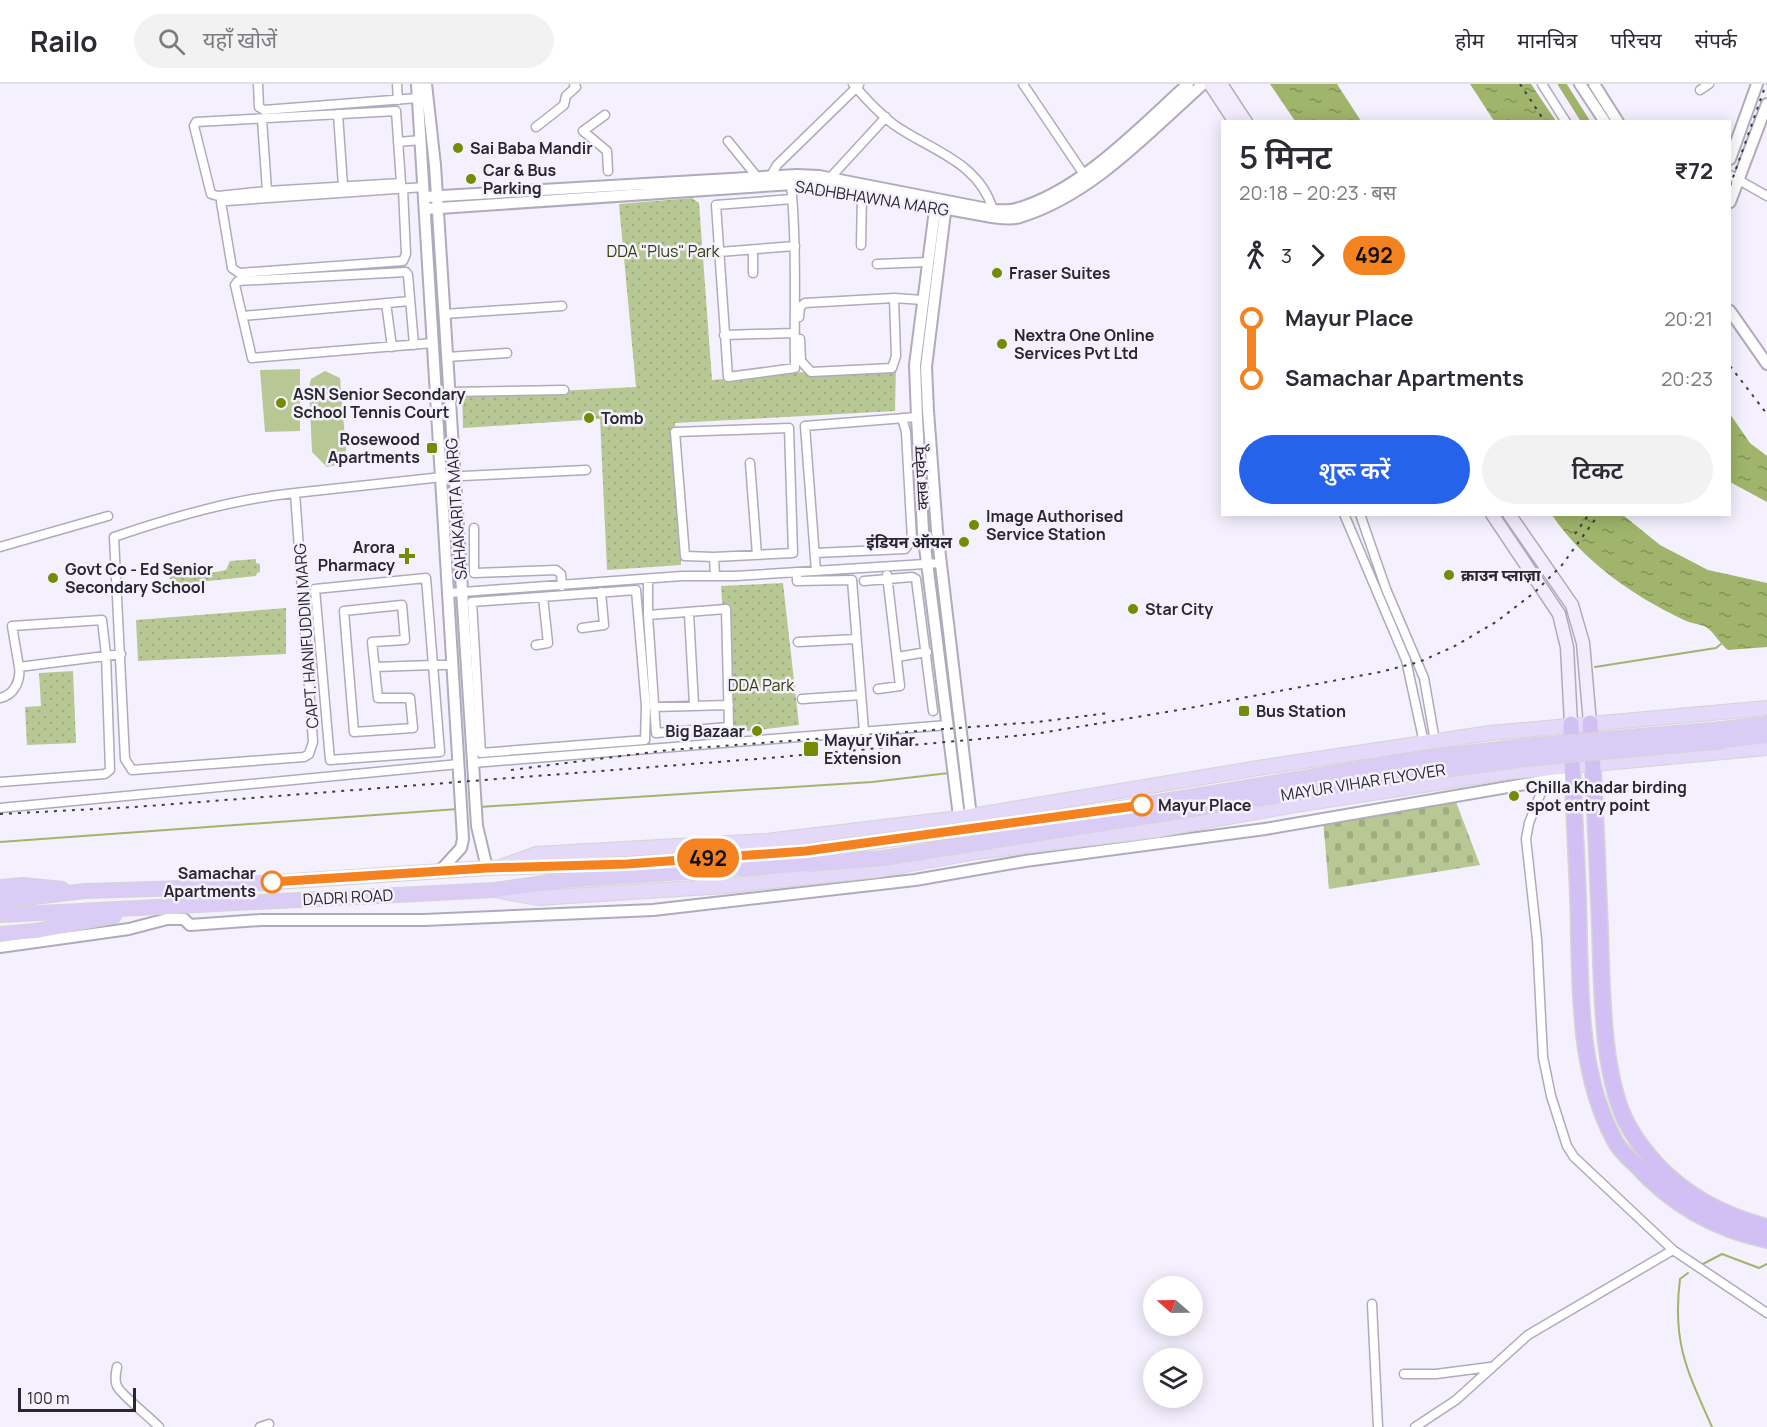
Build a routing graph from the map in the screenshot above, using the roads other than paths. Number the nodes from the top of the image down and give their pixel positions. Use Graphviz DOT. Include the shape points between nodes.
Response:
graph roads {
  1 [pos="258,84"];
  2 [pos="397,84"];
  3 [pos="417,84"];
  4 [pos="426,84"];
  5 [pos="574,84"];
  6 [pos="1023,84"];
  7 [pos="1188,84"];
  8 [pos="1203,84"];
  9 [pos="1210,84"];
  10 [pos="1221,84"];
  11 [pos="1542,84"];
  12 [pos="1580,84"];
  13 [pos="1594,84"];
  14 [pos="1709,84"];
  15 [pos="1757,84"];
  16 [pos="856,85"];
  17 [pos="1700,90"];
  18 [pos="418,98"];
  19 [pos="398,100"];
  20 [pos="1767,104"];
  21 [pos="338,114"];
  22 [pos="605,114"];
  23 [pos="886,117"];
  24 [pos="262,118"];
  25 [pos="1234,120"];
  26 [pos="1245,120"];
  27 [pos="1565,120"];
  28 [pos="1604,120"];
  29 [pos="1617,120"];
  30 [pos="536,127"];
  31 [pos="421,140"];
  32 [pos="728,141"];
  33 [pos="398,142"];
  34 [pos="1731,156"];
  35 [pos="608,171"];
  36 [pos="1083,174"];
  37 [pos="770,177"];
  38 [pos="1734,177"];
  39 [pos="758,178"];
  40 [pos="830,178"];
  41 [pos="791,184"];
  42 [pos="343,186"];
  43 [pos="403,189"];
  44 [pos="267,191"];
  45 [pos="1731,193"];
  46 [pos="862,194"];
  47 [pos="1767,196"];
  48 [pos="424,198"];
  49 [pos="792,199"];
  50 [pos="437,202"];
  51 [pos="941,204"];
  52 [pos="993,210"];
  53 [pos="861,245"];
  54 [pos="795,246"];
  55 [pos="753,251"];
  56 [pos="719,252"];
  57 [pos="928,262"];
  58 [pos="877,264"];
  59 [pos="753,273"];
  60 [pos="894,298"];
  61 [pos="922,300"];
  62 [pos="410,301"];
  63 [pos="386,303"];
  64 [pos="562,306"];
  65 [pos="1731,312"];
  66 [pos="444,314"];
  67 [pos="243,316"];
  68 [pos="794,333"];
  69 [pos="724,335"];
  70 [pos="433,343"];
  71 [pos="414,345"];
  72 [pos="392,347"];
  73 [pos="507,353"];
  74 [pos="447,357"];
  75 [pos="1767,364"];
  76 [pos="564,390"];
  77 [pos="449,392"];
  78 [pos="917,417"];
  79 [pos="902,418"];
  80 [pos="750,463"];
  81 [pos="586,470"];
  82 [pos="441,477"];
  83 [pos="454,478"];
  84 [pos="295,493"];
  85 [pos="108,516"];
  86 [pos="1345,516"];
  87 [pos="1361,516"];
  88 [pos="1493,516"];
  89 [pos="1510,516"];
  90 [pos="474,528"];
  91 [pos="0,547"];
  92 [pos="814,554"];
  93 [pos="757,555"];
  94 [pos="714,557"];
  95 [pos="941,563"];
  96 [pos="928,564"];
  97 [pos="886,566"];
  98 [pos="816,571"];
  99 [pos="797,572"];
  100 [pos="715,576"];
  101 [pos="648,579"];
  102 [pos="887,579"];
  103 [pos="629,580"];
  104 [pos="864,581"];
  105 [pos="562,586"];
  106 [pos="630,590"];
  107 [pos="467,592"];
  108 [pos="601,592"];
  109 [pos="449,593"];
  110 [pos="543,597"];
  111 [pos="472,602"];
  112 [pos="689,613"];
  113 [pos="648,615"];
  114 [pos="582,628"];
  115 [pos="856,639"];
  116 [pos="798,642"];
  117 [pos="536,645"];
  118 [pos="927,652"];
  119 [pos="122,654"];
  120 [pos="106,655"];
  121 [pos="897,657"];
  122 [pos="433,665"];
  123 [pos="453,665"];
  124 [pos="18,667"];
  125 [pos="375,667"];
  126 [pos="878,689"];
  127 [pos="861,695"];
  128 [pos="0,698"];
  129 [pos="802,699"];
  130 [pos="694,705"];
  131 [pos="729,705"];
  132 [pos="654,707"];
  133 [pos="1767,708"];
  134 [pos="933,711"];
  135 [pos="1663,716"];
  136 [pos="1590,723"];
  137 [pos="948,724"];
  138 [pos="1571,724"];
  139 [pos="1767,724"];
  140 [pos="864,731"];
  141 [pos="1767,736"];
  142 [pos="1429,742"];
  143 [pos="1767,748"];
  144 [pos="1669,756"];
  145 [pos="459,764"];
  146 [pos="473,764"];
  147 [pos="1593,764"];
  148 [pos="1572,771"];
  149 [pos="1546,780"];
  150 [pos="0,782"];
  151 [pos="0,808"];
  152 [pos="965,817"];
  153 [pos="871,828"];
  154 [pos="1156,836"];
  155 [pos="970,853"];
  156 [pos="491,868"];
  157 [pos="878,870"];
  158 [pos="440,871"];
  159 [pos="0,887"];
  160 [pos="495,890"];
  161 [pos="85,891"];
  162 [pos="0,901"];
  163 [pos="166,905"];
  164 [pos="0,915"];
  165 [pos="0,934"];
  166 [pos="0,947"];
  167 [pos="1765,1233"];
  168 [pos="1673,1250"];
  169 [pos="1372,1304"];
  170 [pos="1767,1313"];
  171 [pos="117,1367"];
  172 [pos="1491,1367"];
  173 [pos="1404,1374"];
  174 [pos="269,1424"];
  175 [pos="159,1427"];
  176 [pos="260,1427"];
  177 [pos="1378,1427"];
  178 [pos="1415,1427"];
  1 -- 19 [label="street" via="259,107 264,110"];
  2 -- 19 [label="street"];
  3 -- 18 [label="street, SAHAKARITA MARG"];
  4 -- 50 [label="street, SAHAKARITA MARG"];
  5 -- 30 [label="street" via="576,87 566,96 564,105"];
  6 -- 36 [label="street"];
  7 -- 36 [label="street, SADHBHAWNA MARG"];
  8 -- 51 [label="street, SADHBHAWNA MARG" via="1101,174 1046,206 1017,218 992,217"];
  9 -- 25 [label="main road"];
  10 -- 26 [label="main road"];
  11 -- 27 [label="street"];
  12 -- 28 [label="street"];
  13 -- 29 [label="street"];
  14 -- 17 [label="street"];
  15 -- 34 [label="street"];
  16 -- 23 [label="street"];
  16 -- 37 [label="street" via="831,115 777,165"];
  18 -- 19 [label="street"];
  18 -- 31 [label="street, SAHAKARITA MARG"];
  20 -- 38 [label="street"];
  21 -- 24 [label="street"];
  21 -- 33 [label="street" via="396,111"];
  21 -- 42 [label="street"];
  22 -- 35 [label="street" via="583,131 607,151"];
  23 -- 40 [label="street"];
  23 -- 52 [label="street" via="965,167"];
  24 -- 44 [label="street"];
  24 -- 44 [label="street" via="200,122 194,126 214,196"];
  31 -- 33 [label="street"];
  31 -- 48 [label="street, SAHAKARITA MARG"];
  32 -- 39 [label="street"];
  33 -- 42 [label="street" via="402,183"];
  36 -- 52 [label="street, SADHBHAWNA MARG" via="1015,210"];
  37 -- 39 [label="street, SADHBHAWNA MARG"];
  37 -- 40 [label="street, SADHBHAWNA MARG"];
  38 -- 45 [label="street"];
  38 -- 47 [label="street"];
  39 -- 50 [label="street, SADHBHAWNA MARG"];
  40 -- 51 [label="street, SADHBHAWNA MARG"];
  41 -- 46 [label="street, SADHBHAWNA MARG"];
  41 -- 49 [label="street"];
  41 -- 50 [label="street, SADHBHAWNA MARG"];
  42 -- 44 [label="street"];
  43 -- 43 [label="street" via="220,202 232,268 239,273 403,261"];
  43 -- 48 [label="street"];
  46 -- 51 [label="street, SADHBHAWNA MARG"];
  46 -- 53 [label="street"];
  48 -- 50 [label="street, SADHBHAWNA MARG"];
  48 -- 70 [label="street, SAHAKARITA MARG"];
  49 -- 54 [label="street"];
  49 -- 56 [label="street" via="718,203"];
  50 -- 66 [label="street, SAHAKARITA MARG"];
  51 -- 52 [label="street, SADHBHAWNA MARG"];
  51 -- 57 [label="street, क्लब एवेन्यू"];
  51 -- 95 [label="street, क्लब एवेन्यू" via="926,367"];
  54 -- 55 [label="street"];
  54 -- 68 [label="street"];
  55 -- 56 [label="street"];
  55 -- 59 [label="street"];
  56 -- 69 [label="street"];
  57 -- 58 [label="street"];
  57 -- 61 [label="street, क्लब एवेन्यू"];
  60 -- 60 [label="street" via="896,356 892,368 817,373 803,365 799,312 804,303"];
  60 -- 61 [label="street"];
  61 -- 78 [label="street, क्लब एवेन्यू" via="915,365"];
  62 -- 63 [label="street"];
  62 -- 67 [label="street" via="406,272 238,281 235,287"];
  62 -- 71 [label="street"];
  63 -- 67 [label="street"];
  63 -- 72 [label="street"];
  64 -- 66 [label="street"];
  65 -- 75 [label="street"];
  66 -- 74 [label="street, SAHAKARITA MARG"];
  67 -- 72 [label="street" via="250,356 254,358"];
  68 -- 69 [label="street"];
  68 -- 69 [label="street" via="795,368 728,377"];
  70 -- 71 [label="street"];
  70 -- 82 [label="street, SAHAKARITA MARG"];
  71 -- 72 [label="street"];
  73 -- 74 [label="street"];
  74 -- 77 [label="street, SAHAKARITA MARG"];
  76 -- 77 [label="street"];
  77 -- 83 [label="street, SAHAKARITA MARG"];
  78 -- 79 [label="street"];
  78 -- 96 [label="street, क्लब एवेन्यू"];
  79 -- 92 [label="street" via="912,540 909,545 904,549"];
  79 -- 92 [label="street" via="805,426"];
  80 -- 93 [label="street"];
  81 -- 83 [label="street, CAPT. HANIFUDDIN MARG"];
  82 -- 83 [label="street, CAPT. HANIFUDDIN MARG"];
  82 -- 84 [label="street, CAPT. HANIFUDDIN MARG"];
  82 -- 109 [label="street, SAHAKARITA MARG"];
  83 -- 107 [label="street, SAHAKARITA MARG"];
  84 -- 119 [label="street, CAPT. HANIFUDDIN MARG" via="180,516 114,537"];
  84 -- 119 [label="street, CAPT. HANIFUDDIN MARG" via="313,742 309,754 132,770 125,759"];
  85 -- 91 [label="street"];
  86 -- 142 [label="street" via="1406,660"];
  87 -- 142 [label="street" via="1424,678"];
  88 -- 138 [label="main road" via="1559,614 1567,647"];
  89 -- 136 [label="main road" via="1572,605 1583,643"];
  90 -- 105 [label="street" via="474,573 556,570 561,574"];
  92 -- 98 [label="street"];
  93 -- 94 [label="street"];
  93 -- 94 [label="street" via="793,553 789,428 675,432 685,556"];
  94 -- 100 [label="street"];
  95 -- 96 [label="street"];
  95 -- 152 [label="street, क्लब एवेन्यू" via="966,782"];
  96 -- 97 [label="street"];
  96 -- 137 [label="street, क्लब एवेन्यू"];
  97 -- 98 [label="street"];
  97 -- 102 [label="street"];
  98 -- 99 [label="street"];
  99 -- 100 [label="street"];
  99 -- 115 [label="street" via="797,581 852,580"];
  100 -- 101 [label="street"];
  101 -- 103 [label="street"];
  101 -- 113 [label="street"];
  102 -- 104 [label="street"];
  102 -- 118 [label="street" via="916,579"];
  102 -- 121 [label="street"];
  103 -- 105 [label="street"];
  103 -- 106 [label="street"];
  105 -- 107 [label="street"];
  106 -- 108 [label="street"];
  106 -- 111 [label="street" via="636,590 640,618 645,740 481,753"];
  107 -- 109 [label="street"];
  107 -- 111 [label="street"];
  107 -- 146 [label="street, SAHAKARITA MARG"];
  108 -- 110 [label="street"];
  108 -- 114 [label="street" via="604,625"];
  109 -- 123 [label="street, SAHAKARITA MARG"];
  110 -- 111 [label="street"];
  110 -- 117 [label="street" via="548,643"];
  112 -- 113 [label="street"];
  112 -- 130 [label="street"];
  112 -- 131 [label="street" via="726,609"];
  113 -- 132 [label="street"];
  115 -- 116 [label="street"];
  115 -- 127 [label="street"];
  118 -- 121 [label="street"];
  118 -- 134 [label="street"];
  119 -- 120 [label="street"];
  120 -- 124 [label="street"];
  120 -- 124 [label="street" via="102,620 22,623 12,626"];
  120 -- 150 [label="street" via="108,773"];
  121 -- 126 [label="street" via="900,686"];
  122 -- 122 [label="street" via="440,752 330,760 315,589 426,578"];
  122 -- 123 [label="street"];
  122 -- 125 [label="street"];
  123 -- 145 [label="street, SAHAKARITA MARG"];
  124 -- 128 [label="street" via="20,675 15,687"];
  125 -- 125 [label="street" via="378,698 410,698 413,728 354,732 351,699 344,611 402,604 405,640 372,642"];
  127 -- 129 [label="street"];
  127 -- 140 [label="street"];
  130 -- 131 [label="street"];
  130 -- 132 [label="street"];
  131 -- 132 [label="street" via="729,727 656,733"];
  133 -- 135 [label="main road"];
  135 -- 136 [label="main road"];
  135 -- 144 [label="main road" via="1651,726 1648,739 1656,751"];
  136 -- 138 [label="main road"];
  136 -- 147 [label="highway"];
  137 -- 140 [label="street"];
  137 -- 152 [label="street, क्लब एवेन्यू" via="955,783"];
  138 -- 142 [label="main road"];
  138 -- 148 [label="highway"];
  139 -- 156 [label="highway, MAYUR VIHAR FLYOVER, bridge" via="1411,760 1104,811 817,849"];
  140 -- 146 [label="street"];
  141 -- 160 [label="highway, MAYUR VIHAR FLYOVER, bridge" via="1413,774 883,858 565,880"];
  142 -- 152 [label="main road"];
  143 -- 144 [label="main road"];
  144 -- 147 [label="main road"];
  145 -- 151 [label="street"];
  145 -- 158 [label="street, SAHAKARITA MARG" via="461,848"];
  146 -- 156 [label="street, SAHAKARITA MARG" via="477,826"];
  147 -- 148 [label="main road"];
  147 -- 167 [label="highway" via="1609,1071 1629,1128 1656,1166 1676,1184"];
  148 -- 149 [label="street"];
  148 -- 154 [label="main road" via="1507,772 1295,805"];
  148 -- 167 [label="highway" via="1590,1078 1615,1143 1672,1200 1698,1217 1725,1229"];
  149 -- 154 [label="street" via="1265,829"];
  149 -- 168 [label="street" via="1528,823 1526,839 1539,960 1543,1057 1551,1096 1570,1152"];
  152 -- 153 [label="main road"];
  152 -- 155 [label="street"];
  153 -- 156 [label="main road" via="766,841 536,854"];
  153 -- 157 [label="main road" via="883,834 890,844 888,856"];
  154 -- 155 [label="main road"];
  154 -- 166 [label="street" via="915,880 653,910 190,925 184,920 167,919 129,929"];
  155 -- 157 [label="main road"];
  156 -- 158 [label="highway, DADRI ROAD"];
  157 -- 160 [label="main road" via="725,886 538,898"];
  158 -- 161 [label="highway, DADRI ROAD"];
  159 -- 161 [label="highway" via="23,885"];
  160 -- 163 [label="highway, DADRI ROAD"];
  161 -- 162 [label="highway"];
  163 -- 164 [label="highway"];
  163 -- 165 [label="highway" via="35,931"];
  168 -- 170 [label="street"];
  168 -- 172 [label="street" via="1528,1335"];
  169 -- 177 [label="street"];
  171 -- 175 [label="street" via="119,1389"];
  172 -- 173 [label="street"];
  172 -- 178 [label="street" via="1456,1400"];
  174 -- 176 [label="street"];
}
